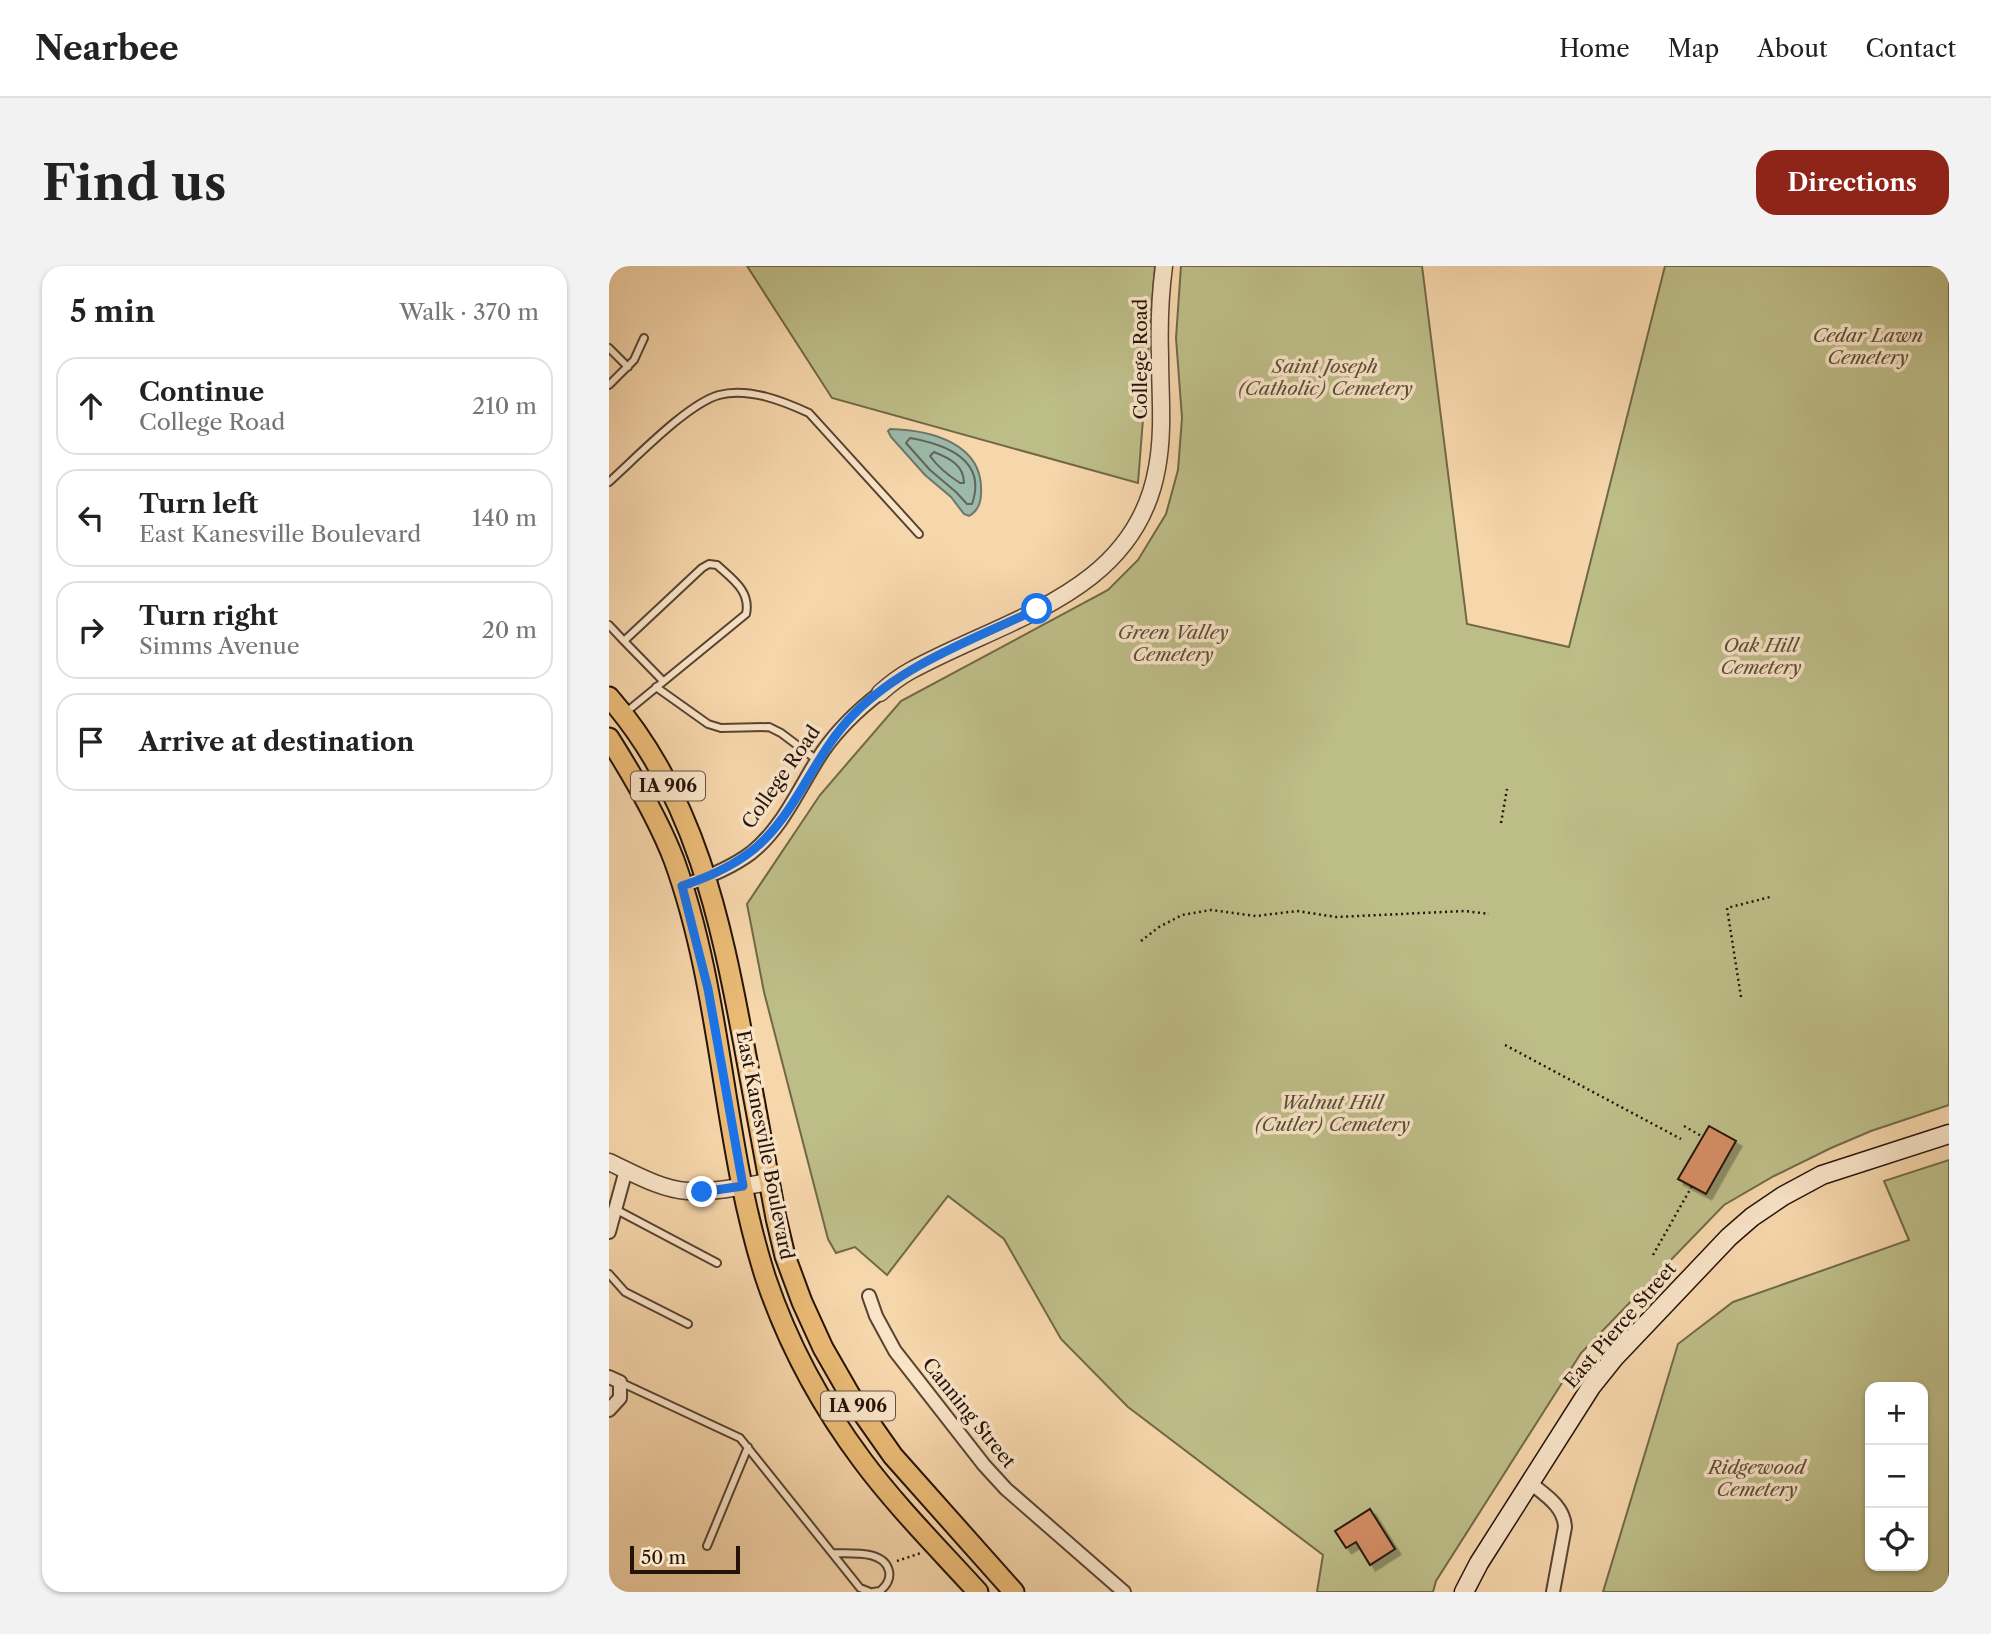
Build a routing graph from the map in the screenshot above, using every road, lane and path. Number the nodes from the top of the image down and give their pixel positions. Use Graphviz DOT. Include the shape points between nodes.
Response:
graph roads {
  1 [pos="1164,266"];
  2 [pos="644,338"];
  3 [pos="609,348"];
  4 [pos="628,367"];
  5 [pos="609,385"];
  6 [pos="609,482"];
  7 [pos="919,534"];
  8 [pos="609,625"];
  9 [pos="624,641"];
  10 [pos="663,681"];
  11 [pos="656,687"];
  12 [pos="880,693"];
  13 [pos="609,697"];
  14 [pos="623,714"];
  15 [pos="609,738"];
  16 [pos="818,760"];
  17 [pos="1507,789"];
  18 [pos="1501,823"];
  19 [pos="706,878"];
  20 [pos="682,886"];
  21 [pos="1770,897"];
  22 [pos="1489,914"];
  23 [pos="1141,941"];
  24 [pos="1741,997"];
  25 [pos="1505,1045"];
  26 [pos="1684,1126"];
  27 [pos="1949,1134"];
  28 [pos="1703,1137"];
  29 [pos="1681,1139"];
  30 [pos="609,1162"];
  31 [pos="626,1170"];
  32 [pos="770,1182"];
  33 [pos="743,1186"];
  34 [pos="1692,1186"];
  35 [pos="615,1209"];
  36 [pos="609,1232"];
  37 [pos="1653,1255"];
  38 [pos="717,1263"];
  39 [pos="609,1274"];
  40 [pos="869,1296"];
  41 [pos="688,1324"];
  42 [pos="615,1380"];
  43 [pos="609,1410"];
  44 [pos="748,1447"];
  45 [pos="1529,1482"];
  46 [pos="706,1546"];
  47 [pos="924,1552"];
  48 [pos="832,1553"];
  49 [pos="886,1564"];
  50 [pos="871,1592"];
  51 [pos="978,1592"];
  52 [pos="1014,1592"];
  53 [pos="1125,1592"];
  54 [pos="1464,1592"];
  55 [pos="1553,1592"];
  1 -- 12 [label="street, College Road" via="1159,326 1161,436 1151,494 1129,538 1114,558 1080,586 908,672"];
  2 -- 4 [label="lane"];
  3 -- 4 [label="lane"];
  4 -- 5 [label="lane"];
  6 -- 7 [label="lane" via="694,406 720,395 760,396 809,414"];
  8 -- 9 [label="lane"];
  9 -- 10 [label="lane"];
  9 -- 10 [label="lane" via="709,564 717,565 743,590 746,614"];
  10 -- 11 [label="lane"];
  11 -- 14 [label="lane"];
  11 -- 16 [label="lane" via="708,724 769,727"];
  12 -- 16 [label="street, College Road" via="842,727"];
  13 -- 14 [label="main road, East Kanesville Boulevard / IA 906"];
  14 -- 19 [label="main road, East Kanesville Boulevard / IA 906" via="666,782"];
  15 -- 20 [label="main road, East Kanesville Boulevard / IA 906" via="653,815"];
  16 -- 19 [label="street, College Road" via="766,839"];
  17 -- 18 [label="path"];
  19 -- 20 [label="street, College Road"];
  19 -- 32 [label="main road, East Kanesville Boulevard / IA 906" via="727,954"];
  20 -- 33 [label="main road, East Kanesville Boulevard / IA 906" via="708,989"];
  21 -- 24 [label="path" via="1727,908"];
  22 -- 23 [label="path" via="1336,917 1297,911 1256,916 1211,910 1182,915"];
  25 -- 29 [label="path"];
  26 -- 28 [label="path"];
  27 -- 45 [label="main road, East Pierce Street" via="1822,1175 1752,1217 1615,1357"];
  30 -- 31 [label="street"];
  31 -- 33 [label="street" via="684,1191"];
  31 -- 35 [label="street"];
  32 -- 33 [label="street"];
  32 -- 52 [label="main road, East Kanesville Boulevard / IA 906" via="785,1256 835,1370 893,1456"];
  33 -- 51 [label="main road, East Kanesville Boulevard / IA 906" via="770,1290 815,1390 863,1461"];
  34 -- 37 [label="path"];
  35 -- 36 [label="street"];
  35 -- 38 [label="lane"];
  39 -- 41 [label="lane" via="625,1292"];
  40 -- 53 [label="street, Canning Street" via="895,1351 984,1465"];
  42 -- 43 [label="street" via="619,1398"];
  42 -- 44 [label="lane" via="729,1432"];
  44 -- 46 [label="lane"];
  44 -- 48 [label="lane"];
  45 -- 54 [label="main road, East Pierce Street"];
  45 -- 55 [label="street" via="1565,1517"];
  47 -- 49 [label="path"];
  48 -- 49 [label="lane" via="872,1555"];
  48 -- 50 [label="lane" via="860,1588"];
  49 -- 50 [label="lane" via="888,1583"];
}
